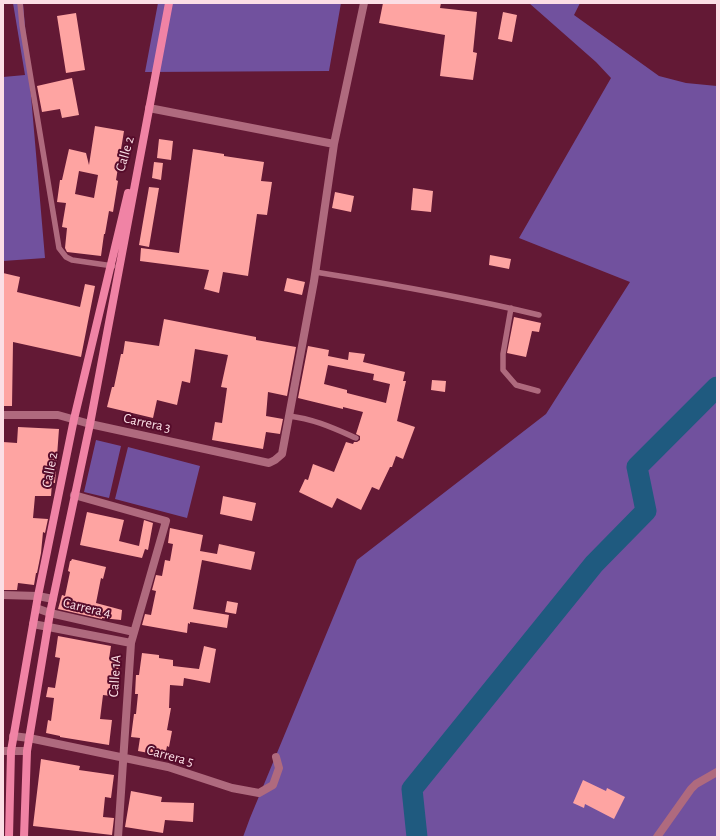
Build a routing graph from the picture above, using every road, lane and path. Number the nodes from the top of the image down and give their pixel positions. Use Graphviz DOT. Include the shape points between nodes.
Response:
graph roads {
  1 [pos="20,3"];
  2 [pos="168,3"];
  3 [pos="364,3"];
  4 [pos="149,108"];
  5 [pos="144,133"];
  6 [pos="334,144"];
  7 [pos="110,265"];
  8 [pos="119,268"];
  9 [pos="315,272"];
  10 [pos="511,308"];
  11 [pos="539,315"];
  12 [pos="538,391"];
  13 [pos="3,415"];
  14 [pos="289,416"];
  15 [pos="74,419"];
  16 [pos="90,424"];
  17 [pos="356,438"];
  18 [pos="74,495"];
  19 [pos="3,595"];
  20 [pos="38,596"];
  21 [pos="53,599"];
  22 [pos="36,608"];
  23 [pos="50,613"];
  24 [pos="33,624"];
  25 [pos="48,627"];
  26 [pos="134,632"];
  27 [pos="131,643"];
  28 [pos="13,736"];
  29 [pos="29,738"];
  30 [pos="7,751"];
  31 [pos="27,751"];
  32 [pos="122,757"];
  33 [pos="276,757"];
  34 [pos="717,772"];
  35 [pos="9,837"];
  36 [pos="24,837"];
  37 [pos="118,837"];
  38 [pos="656,837"];
  1 -- 7 [label="lane" via="60,248 66,257 72,260"];
  2 -- 4 [label="main road"];
  3 -- 6 [label="street"];
  4 -- 5 [label="main road"];
  4 -- 6 [label="street"];
  5 -- 7 [label="main road, Calle 2"];
  5 -- 8 [label="main road, Calle 2"];
  6 -- 9 [label="street"];
  7 -- 8 [label="lane"];
  7 -- 15 [label="main road, Calle 2"];
  8 -- 16 [label="main road, Calle 2"];
  9 -- 10 [label="lane"];
  9 -- 14 [label="street"];
  10 -- 11 [label="lane"];
  10 -- 12 [label="lane" via="503,354 503,370 516,385"];
  13 -- 15 [label="street, Carrera 3" via="58,415"];
  14 -- 16 [label="street, Carrera 3" via="282,454 269,462"];
  14 -- 17 [label="lane" via="324,424"];
  15 -- 16 [label="street, Carrera 3"];
  15 -- 20 [label="main road, Calle 2"];
  16 -- 18 [label="main road, Calle 2"];
  18 -- 21 [label="main road, Calle 2"];
  18 -- 26 [label="street, Calle 1A" via="166,521"];
  19 -- 20 [label="street, Carrera 4"];
  20 -- 21 [label="street, Carrera 4"];
  20 -- 22 [label="main road, Calle 2"];
  21 -- 23 [label="main road, Calle 2"];
  22 -- 23 [label="street, Carrera 4"];
  22 -- 24 [label="main road, Calle 2"];
  23 -- 25 [label="main road, Calle 2"];
  23 -- 26 [label="street, Carrera 4"];
  24 -- 25 [label="street, Carrera 4"];
  24 -- 28 [label="main road, Calle 2"];
  25 -- 27 [label="street, Carrera 4"];
  25 -- 29 [label="main road, Calle 2"];
  26 -- 27 [label="street, Calle 1A"];
  27 -- 32 [label="street, Calle 1A"];
  28 -- 29 [label="street, Carrera 5"];
  28 -- 30 [label="main road, Calle 2"];
  29 -- 31 [label="main road, Calle 2"];
  29 -- 32 [label="street, Carrera 5"];
  30 -- 31 [label="street"];
  30 -- 35 [label="main road, Calle 2"];
  31 -- 36 [label="main road, Calle 2"];
  32 -- 33 [label="street, Carrera 5" via="168,767 232,788 259,792 273,785 279,768"];
  32 -- 37 [label="street, Calle 1A"];
  34 -- 38 [label="street" via="691,789"];
}
